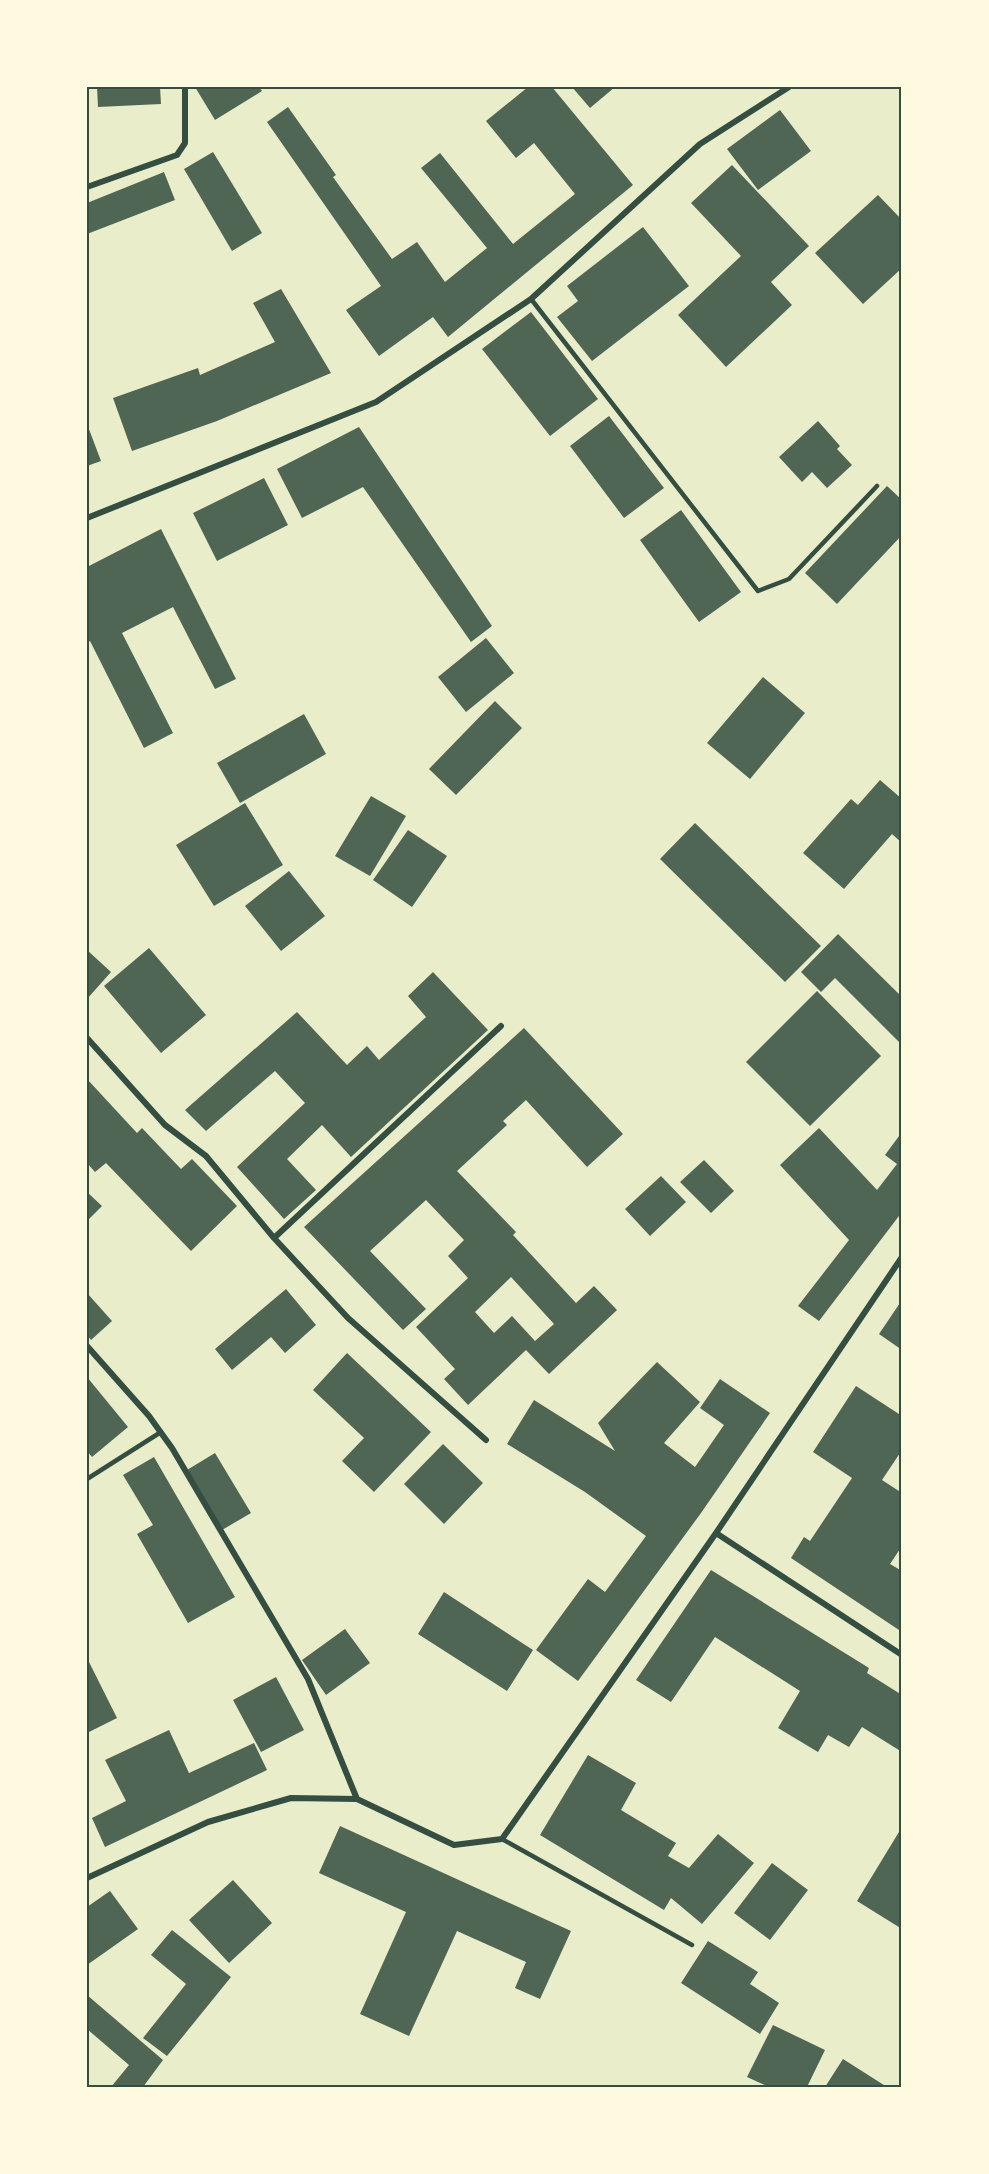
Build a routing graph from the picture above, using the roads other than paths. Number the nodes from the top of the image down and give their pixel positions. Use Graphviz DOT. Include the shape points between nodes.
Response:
graph roads {
  1 [pos="185,87"];
  2 [pos="789,87"];
  3 [pos="87,187"];
  4 [pos="531,299"];
  5 [pos="878,486"];
  6 [pos="87,518"];
  7 [pos="501,1026"];
  8 [pos="87,1038"];
  9 [pos="273,1238"];
  10 [pos="902,1257"];
  11 [pos="87,1346"];
  12 [pos="161,1432"];
  13 [pos="486,1440"];
  14 [pos="87,1479"];
  15 [pos="716,1533"];
  16 [pos="902,1654"];
  17 [pos="357,1799"];
  18 [pos="502,1839"];
  19 [pos="87,1878"];
  20 [pos="693,1945"];
  1 -- 3 [label="street" via="185,143 177,155"];
  2 -- 4 [label="street" via="700,144"];
  4 -- 5 [label="lane" via="758,591 789,579"];
  4 -- 6 [label="street" via="376,402"];
  7 -- 9 [label="street"];
  8 -- 9 [label="street" via="165,1125 206,1156"];
  9 -- 13 [label="street" via="348,1317"];
  10 -- 15 [label="street"];
  11 -- 12 [label="street"];
  12 -- 14 [label="lane"];
  12 -- 17 [label="street" via="308,1679"];
  15 -- 16 [label="street"];
  15 -- 18 [label="street"];
  17 -- 18 [label="street" via="454,1845"];
  17 -- 19 [label="street" via="291,1798 208,1822"];
  18 -- 20 [label="lane"];
}
